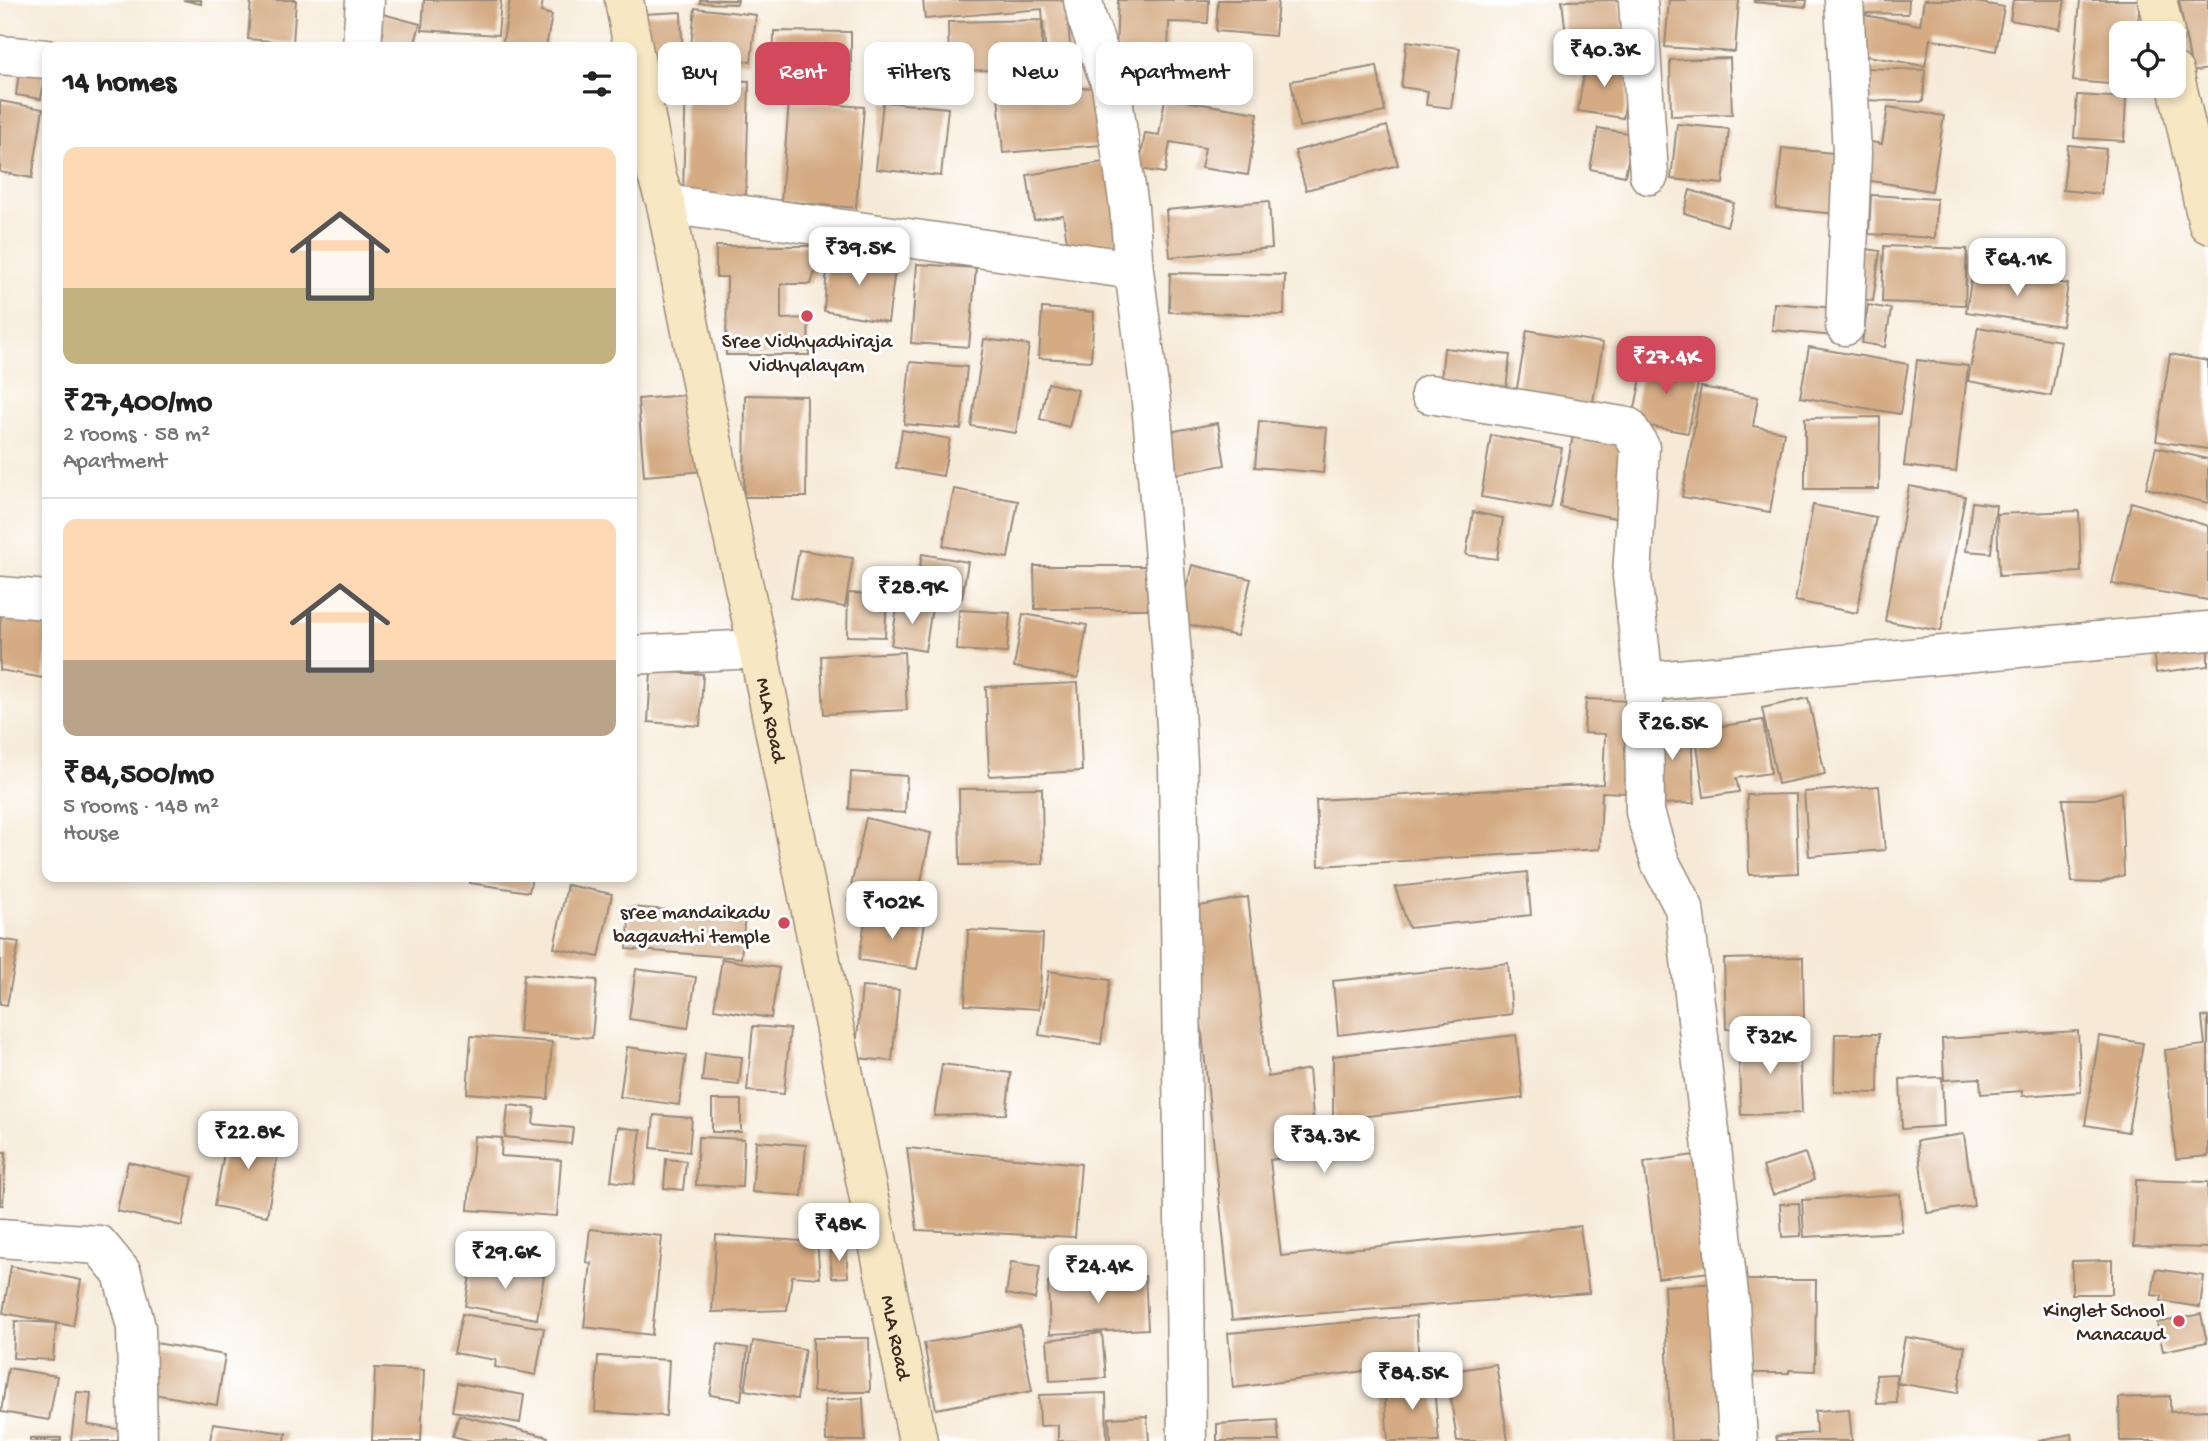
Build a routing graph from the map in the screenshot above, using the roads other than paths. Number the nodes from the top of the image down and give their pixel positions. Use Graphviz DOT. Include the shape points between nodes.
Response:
graph roads {
  1 [pos="365,0"];
  2 [pos="624,0"];
  3 [pos="1083,0"];
  4 [pos="1639,0"];
  5 [pos="1844,0"];
  6 [pos="2157,0"];
  7 [pos="2162,21"];
  8 [pos="362,42"];
  9 [pos="630,42"];
  10 [pos="0,55"];
  11 [pos="42,59"];
  12 [pos="637,85"];
  13 [pos="2180,98"];
  14 [pos="1649,175"];
  15 [pos="652,183"];
  16 [pos="2208,224"];
  17 [pos="1134,270"];
  18 [pos="1844,326"];
  19 [pos="1430,394"];
  20 [pos="0,596"];
  21 [pos="42,600"];
  22 [pos="2208,631"];
  23 [pos="758,649"];
  24 [pos="637,655"];
  25 [pos="1644,682"];
  26 [pos="0,1238"];
  27 [pos="138,1441"];
  28 [pos="918,1441"];
  29 [pos="1187,1441"];
  30 [pos="1738,1441"];
  1 -- 8 [label="street"];
  2 -- 9 [label="street, MLA Road"];
  3 -- 17 [label="street" via="1111,85"];
  4 -- 14 [label="street"];
  5 -- 18 [label="street" via="1852,154"];
  6 -- 7 [label="street"];
  10 -- 11 [label="street"];
  12 -- 15 [label="street, MLA Road"];
  13 -- 16 [label="street"];
  15 -- 17 [label="street"];
  15 -- 23 [label="street, MLA Road"];
  17 -- 29 [label="street" via="1152,415 1178,764"];
  19 -- 25 [label="street" via="1628,427 1640,447 1632,576"];
  20 -- 21 [label="street"];
  22 -- 25 [label="street"];
  23 -- 24 [label="street"];
  23 -- 28 [label="street, MLA Road"];
  25 -- 30 [label="street" via="1645,812 1660,862 1684,908 1730,1303"];
  26 -- 27 [label="street" via="99,1245 122,1273 136,1327"];
}
